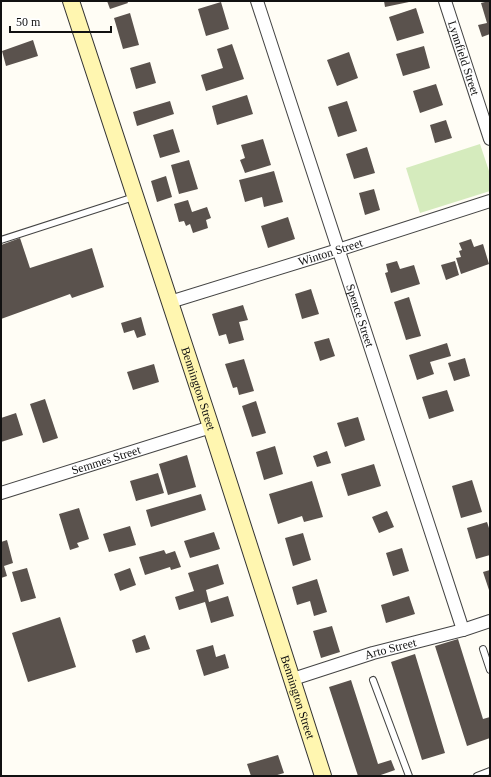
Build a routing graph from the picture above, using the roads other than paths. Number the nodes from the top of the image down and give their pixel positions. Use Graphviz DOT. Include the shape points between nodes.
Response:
graph roads {
  1 [pos="71,1"];
  2 [pos="257,1"];
  3 [pos="445,1"];
  4 [pos="490,139"];
  5 [pos="136,197"];
  6 [pos="490,201"];
  7 [pos="1,240"];
  8 [pos="338,250"];
  9 [pos="170,302"];
  10 [pos="211,427"];
  11 [pos="1,493"];
  12 [pos="490,621"];
  13 [pos="463,630"];
  14 [pos="483,649"];
  15 [pos="490,670"];
  16 [pos="293,680"];
  17 [pos="373,680"];
  18 [pos="490,771"];
  19 [pos="323,776"];
  20 [pos="409,776"];
  21 [pos="477,776"];
  1 -- 5 [label="street, Bennington Street"];
  2 -- 8 [label="street, Spence Street"];
  3 -- 4 [label="street, Lynnfield Street"];
  5 -- 7 [label="lane"];
  5 -- 9 [label="street, Bennington Street"];
  6 -- 8 [label="street, Winton Street"];
  8 -- 9 [label="street, Winton Street"];
  8 -- 13 [label="street, Spence Street"];
  9 -- 10 [label="street, Bennington Street"];
  10 -- 11 [label="street, Semmes Street"];
  10 -- 16 [label="street, Bennington Street"];
  12 -- 13 [label="street, Arto Street"];
  13 -- 16 [label="street, Arto Street" via="373,653"];
  14 -- 15 [label="lane"];
  16 -- 19 [label="street, Bennington Street"];
  17 -- 20 [label="lane"];
  18 -- 21 [label="lane"];
}
